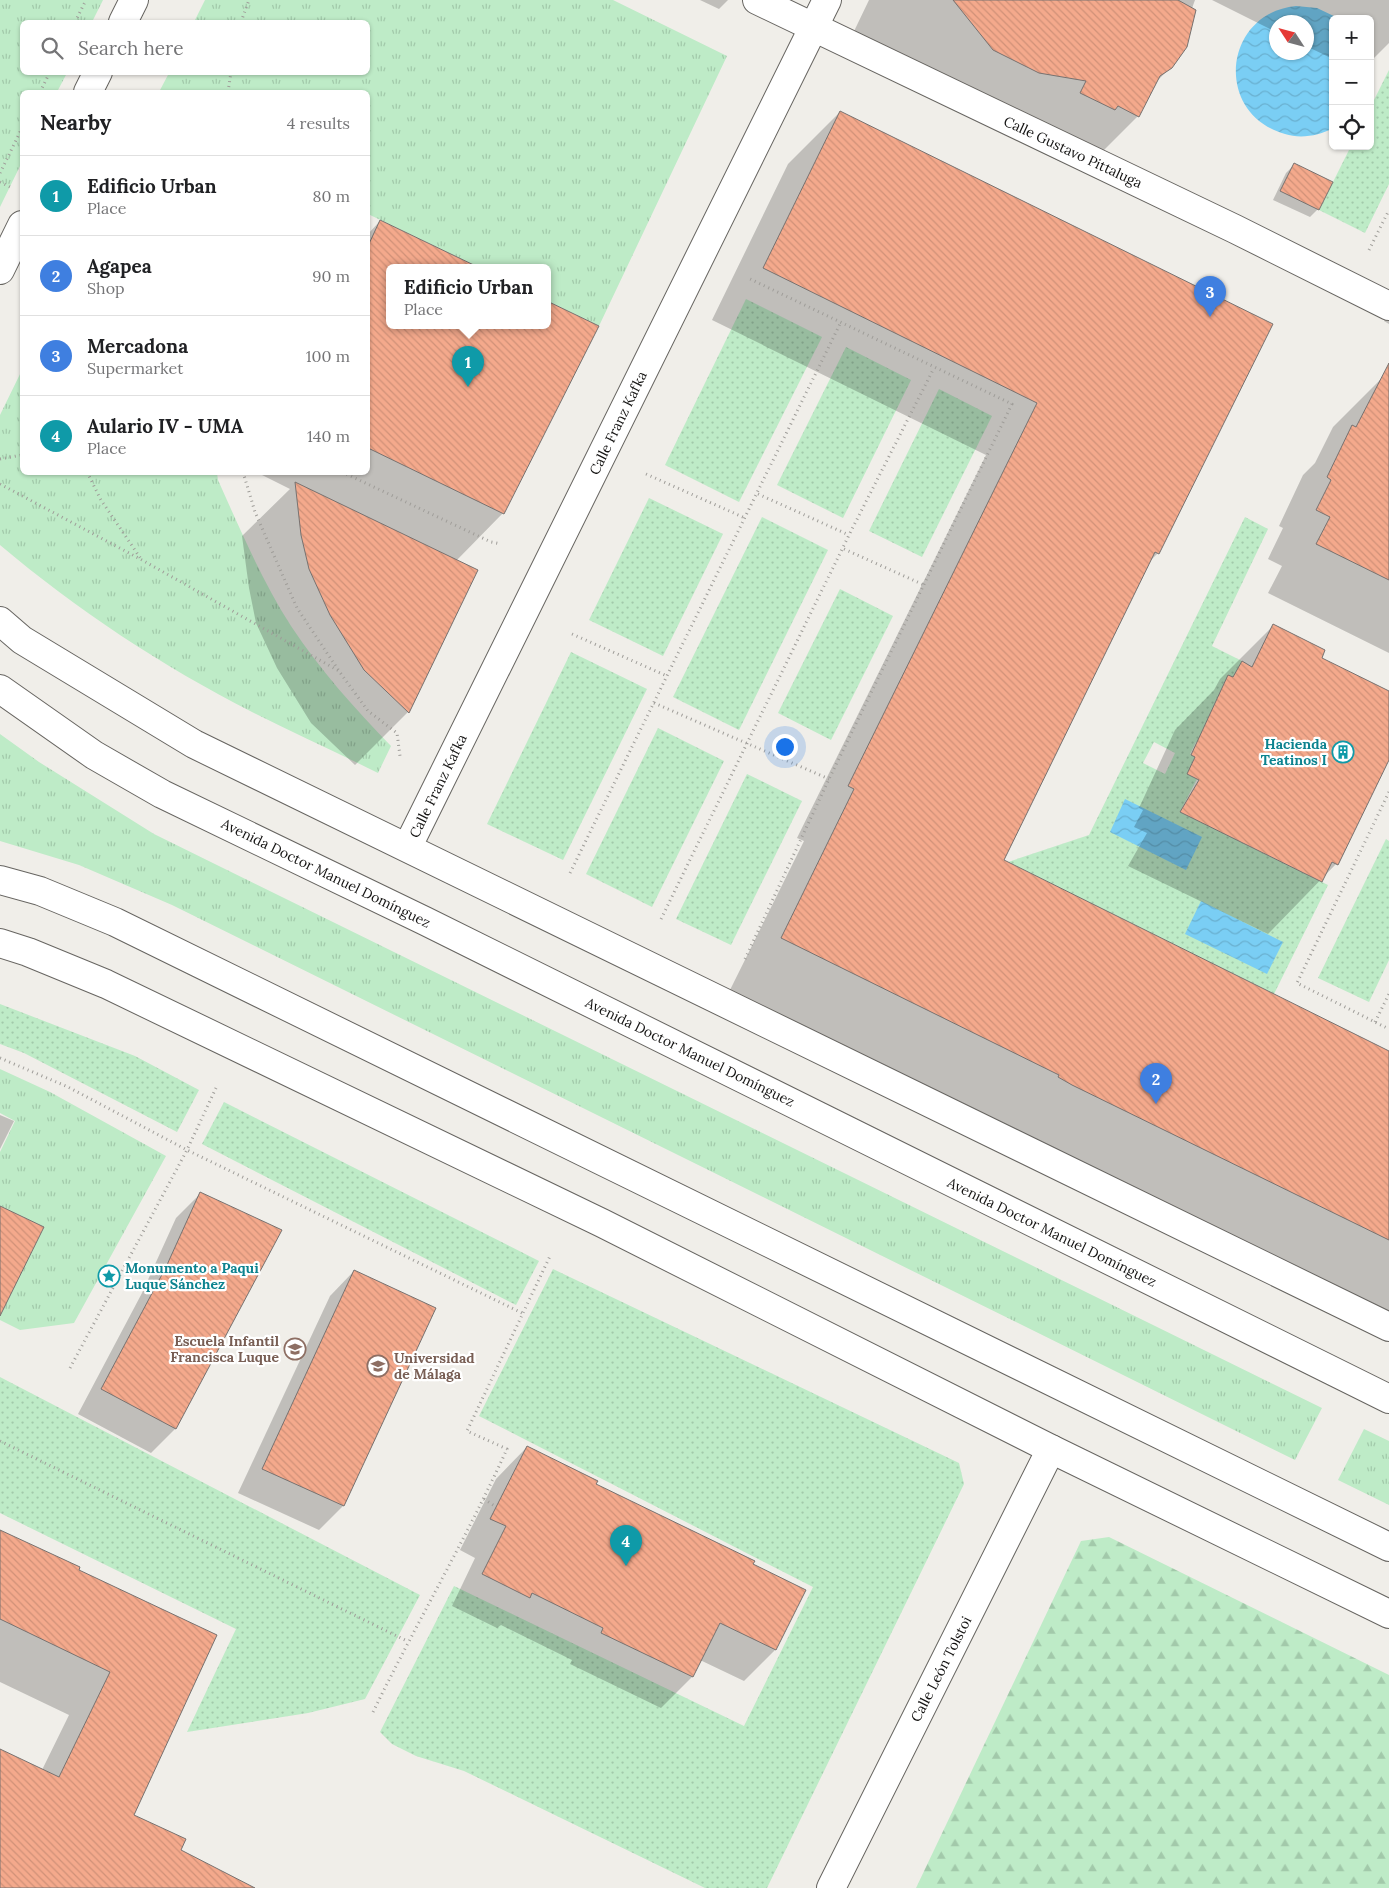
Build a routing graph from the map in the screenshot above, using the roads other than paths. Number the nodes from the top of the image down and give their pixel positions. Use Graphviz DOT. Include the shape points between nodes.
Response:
graph roads {
  1 [pos="134,0"];
  2 [pos="757,0"];
  3 [pos="827,0"];
  4 [pos="124,20"];
  5 [pos="814,28"];
  6 [pos="96,75"];
  7 [pos="89,90"];
  8 [pos="20,229"];
  9 [pos="0,270"];
  10 [pos="1389,306"];
  11 [pos="0,621"];
  12 [pos="0,689"];
  13 [pos="408,846"];
  14 [pos="0,880"];
  15 [pos="0,943"];
  16 [pos="1389,1327"];
  17 [pos="1389,1399"];
  18 [pos="1051,1449"];
  19 [pos="1389,1547"];
  20 [pos="1389,1614"];
  21 [pos="831,1888"];
  1 -- 4 [label="street"];
  2 -- 5 [label="street, Calle Gustavo Pittaluga"];
  3 -- 5 [label="street, Calle Franz Kafka"];
  5 -- 10 [label="street, Calle Gustavo Pittaluga"];
  5 -- 13 [label="street, Calle Franz Kafka"];
  6 -- 7 [label="street"];
  8 -- 9 [label="street"];
  11 -- 13 [label="street" via="22,640 194,744"];
  12 -- 17 [label="street, Avenida Doctor Manuel Domínguez" via="94,755 162,794"];
  13 -- 16 [label="street"];
  14 -- 19 [label="street" via="40,891 116,922"];
  15 -- 18 [label="street" via="106,984 602,1223"];
  18 -- 20 [label="street"];
  18 -- 21 [label="street, Calle León Tolstoi"];
}
